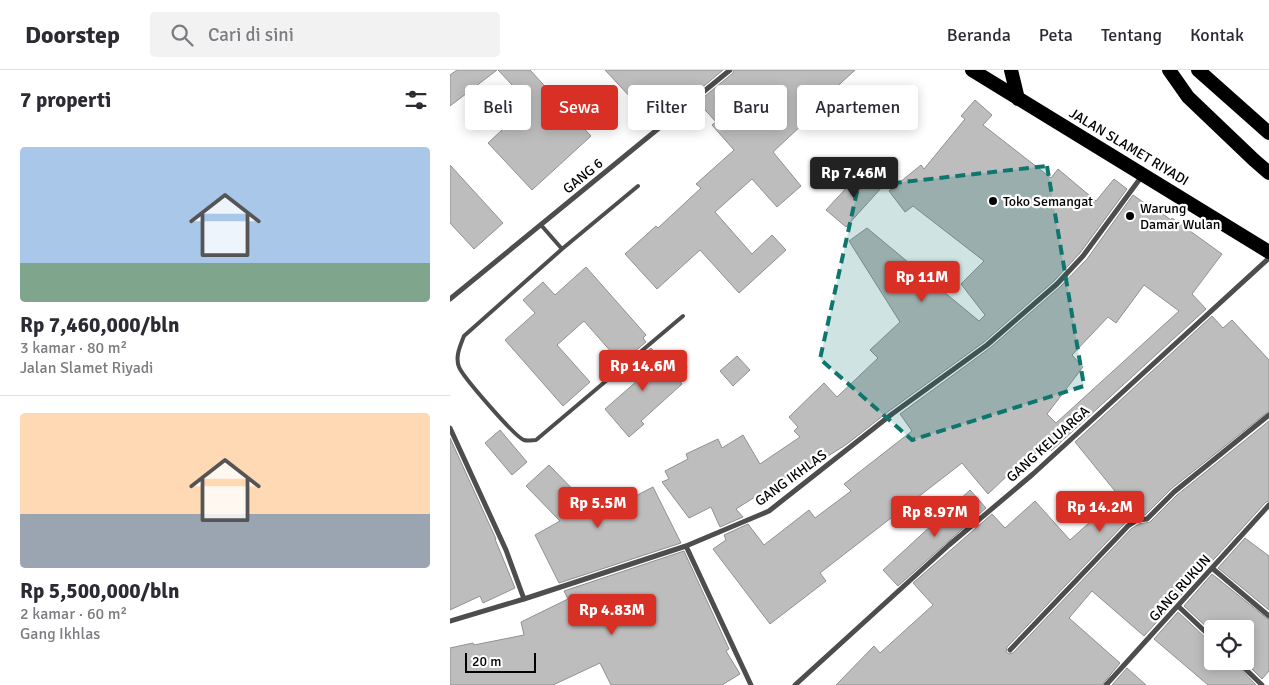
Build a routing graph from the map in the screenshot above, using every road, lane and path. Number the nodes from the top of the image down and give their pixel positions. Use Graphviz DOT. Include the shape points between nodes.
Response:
graph roads {
  1 [pos="730,70"];
  2 [pos="972,70"];
  3 [pos="1011,70"];
  4 [pos="1169,70"];
  5 [pos="1198,70"];
  6 [pos="1018,99"];
  7 [pos="1269,133"];
  8 [pos="1269,172"];
  9 [pos="1144,174"];
  10 [pos="638,186"];
  11 [pos="541,225"];
  12 [pos="562,249"];
  13 [pos="1269,252"];
  14 [pos="1269,258"];
  15 [pos="450,299"];
  16 [pos="683,316"];
  17 [pos="1269,415"];
  18 [pos="450,428"];
  19 [pos="457,445"];
  20 [pos="450,447"];
  21 [pos="1269,505"];
  22 [pos="686,546"];
  23 [pos="1212,568"];
  24 [pos="524,599"];
  25 [pos="1178,606"];
  26 [pos="1269,616"];
  27 [pos="450,621"];
  28 [pos="1204,630"];
  29 [pos="1010,650"];
  30 [pos="1246,670"];
  31 [pos="751,685"];
  32 [pos="795,685"];
  33 [pos="1106,685"];
  34 [pos="1262,685"];
  1 -- 11 [label="street, GANG 6"];
  2 -- 6 [label="highway, JALAN SLAMET RIYADI"];
  3 -- 6 [label="highway"];
  4 -- 8 [label="highway" via="1188,98"];
  5 -- 7 [label="highway"];
  6 -- 9 [label="highway, JALAN SLAMET RIYADI"];
  9 -- 13 [label="highway, JALAN SLAMET RIYADI"];
  9 -- 22 [label="street, GANG IKHLAS" via="1083,256 1057,284 987,345 892,414 769,511"];
  10 -- 12 [label="lane"];
  11 -- 12 [label="lane"];
  11 -- 15 [label="street, GANG 6"];
  12 -- 16 [label="lane" via="464,336 458,351 458,366 466,379 524,440 536,440"];
  14 -- 32 [label="street, GANG KELUARGA" via="1033,474 949,545"];
  17 -- 29 [label="street" via="1174,492 1147,519 1137,520 1128,526"];
  18 -- 19 [label="street"];
  19 -- 20 [label="street"];
  19 -- 24 [label="street" via="506,550"];
  21 -- 23 [label="street, GANG RUKUN"];
  22 -- 24 [label="street, GANG IKHLAS"];
  22 -- 31 [label="street"];
  23 -- 25 [label="street, GANG RUKUN"];
  23 -- 26 [label="street"];
  24 -- 27 [label="street, GANG IKHLAS"];
  25 -- 28 [label="street"];
  25 -- 33 [label="street, GANG RUKUN"];
  30 -- 34 [label="street"];
}
